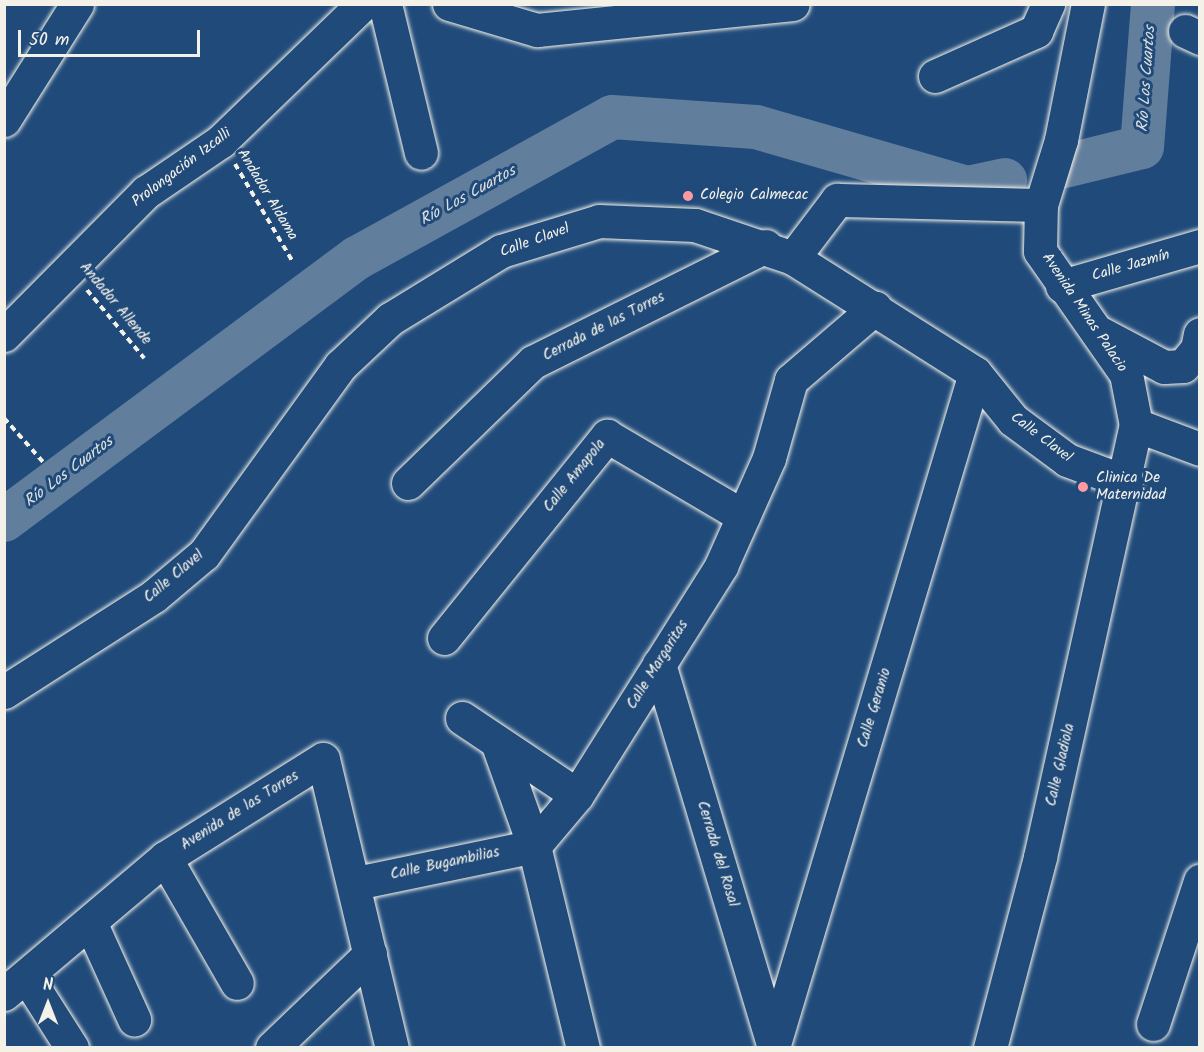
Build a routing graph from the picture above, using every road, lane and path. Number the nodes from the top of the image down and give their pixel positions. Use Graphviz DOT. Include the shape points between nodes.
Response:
graph roads {
  1 [pos="77,4"];
  2 [pos="363,4"];
  3 [pos="385,4"];
  4 [pos="449,4"];
  5 [pos="793,4"];
  6 [pos="1048,4"];
  7 [pos="1088,4"];
  8 [pos="935,76"];
  9 [pos="4,120"];
  10 [pos="221,141"];
  11 [pos="421,153"];
  12 [pos="1041,205"];
  13 [pos="1200,246"];
  14 [pos="779,252"];
  15 [pos="293,262"];
  16 [pos="67,266"];
  17 [pos="1062,286"];
  18 [pos="874,308"];
  19 [pos="1092,329"];
  20 [pos="1200,334"];
  21 [pos="4,335"];
  22 [pos="144,358"];
  23 [pos="975,373"];
  24 [pos="4,418"];
  25 [pos="1136,425"];
  26 [pos="1200,449"];
  27 [pos="43,462"];
  28 [pos="1126,482"];
  29 [pos="408,483"];
  30 [pos="743,516"];
  31 [pos="444,638"];
  32 [pos="659,664"];
  33 [pos="4,692"];
  34 [pos="462,718"];
  35 [pos="497,742"];
  36 [pos="577,795"];
  37 [pos="534,846"];
  38 [pos="165,858"];
  39 [pos="1200,881"];
  40 [pos="356,883"];
  41 [pos="90,922"];
  42 [pos="370,954"];
  43 [pos="237,983"];
  44 [pos="16,985"];
  45 [pos="134,1019"];
  46 [pos="1153,1024"];
  47 [pos="774,1046"];
  48 [pos="72,1047"];
  49 [pos="272,1047"];
  50 [pos="392,1047"];
  51 [pos="583,1047"];
  52 [pos="990,1047"];
  1 -- 9 [label="street"];
  2 -- 10 [label="street, Prolongación Izcalli"];
  3 -- 11 [label="street"];
  4 -- 5 [label="street" via="537,30"];
  6 -- 8 [label="street" via="1036,31"];
  7 -- 12 [label="street, Avenida Minas Palacio" via="1064,129"];
  10 -- 15 [label="path, Andador Aldama"];
  10 -- 16 [label="street, Prolongación Izcalli" via="146,192"];
  12 -- 14 [label="street" via="837,200"];
  12 -- 17 [label="street, Avenida Minas Palacio" via="1040,251"];
  13 -- 17 [label="street, Calle Jazmín"];
  14 -- 18 [label="street, Calle Clavel"];
  14 -- 29 [label="street, Cerrada de las Torres" via="533,362"];
  14 -- 33 [label="street, Calle Clavel" via="695,225 650,219 599,220 501,251 390,319 340,366 204,554 154,596"];
  16 -- 21 [label="street, Prolongación Izcalli"];
  16 -- 22 [label="path, Andador Allende"];
  17 -- 19 [label="street, Avenida Minas Palacio"];
  18 -- 23 [label="street, Calle Clavel"];
  18 -- 30 [label="street, Calle Margaritas" via="791,380 769,458"];
  19 -- 20 [label="street" via="1164,367 1183,366 1197,349"];
  19 -- 25 [label="street, Avenida Minas Palacio" via="1126,374"];
  23 -- 28 [label="street, Calle Clavel" via="1013,420 1067,460"];
  23 -- 47 [label="street, Calle Geranio"];
  24 -- 27 [label="path"];
  25 -- 26 [label="street"];
  25 -- 28 [label="street, Avenida Minas Palacio"];
  28 -- 52 [label="street, Calle Gladiola" via="1040,857"];
  30 -- 31 [label="street, Calle Amapola" via="607,436"];
  30 -- 32 [label="street, Calle Margaritas" via="721,566"];
  32 -- 36 [label="street, Calle Margaritas"];
  32 -- 47 [label="street, Cerrada del Rosal"];
  34 -- 35 [label="street"];
  35 -- 36 [label="street"];
  35 -- 37 [label="street"];
  36 -- 37 [label="street, Calle Margaritas"];
  37 -- 40 [label="street, Calle Bugambilias"];
  37 -- 51 [label="street"];
  38 -- 40 [label="street, Avenida de las Torres" via="324,759"];
  38 -- 41 [label="street, Avenida de las Torres"];
  38 -- 43 [label="street"];
  39 -- 46 [label="street"];
  40 -- 42 [label="street, Avenida de las Torres"];
  41 -- 44 [label="street, Avenida de las Torres"];
  41 -- 45 [label="street"];
  42 -- 49 [label="street"];
  42 -- 50 [label="street, Avenida de las Torres"];
  44 -- 48 [label="street"];
}
